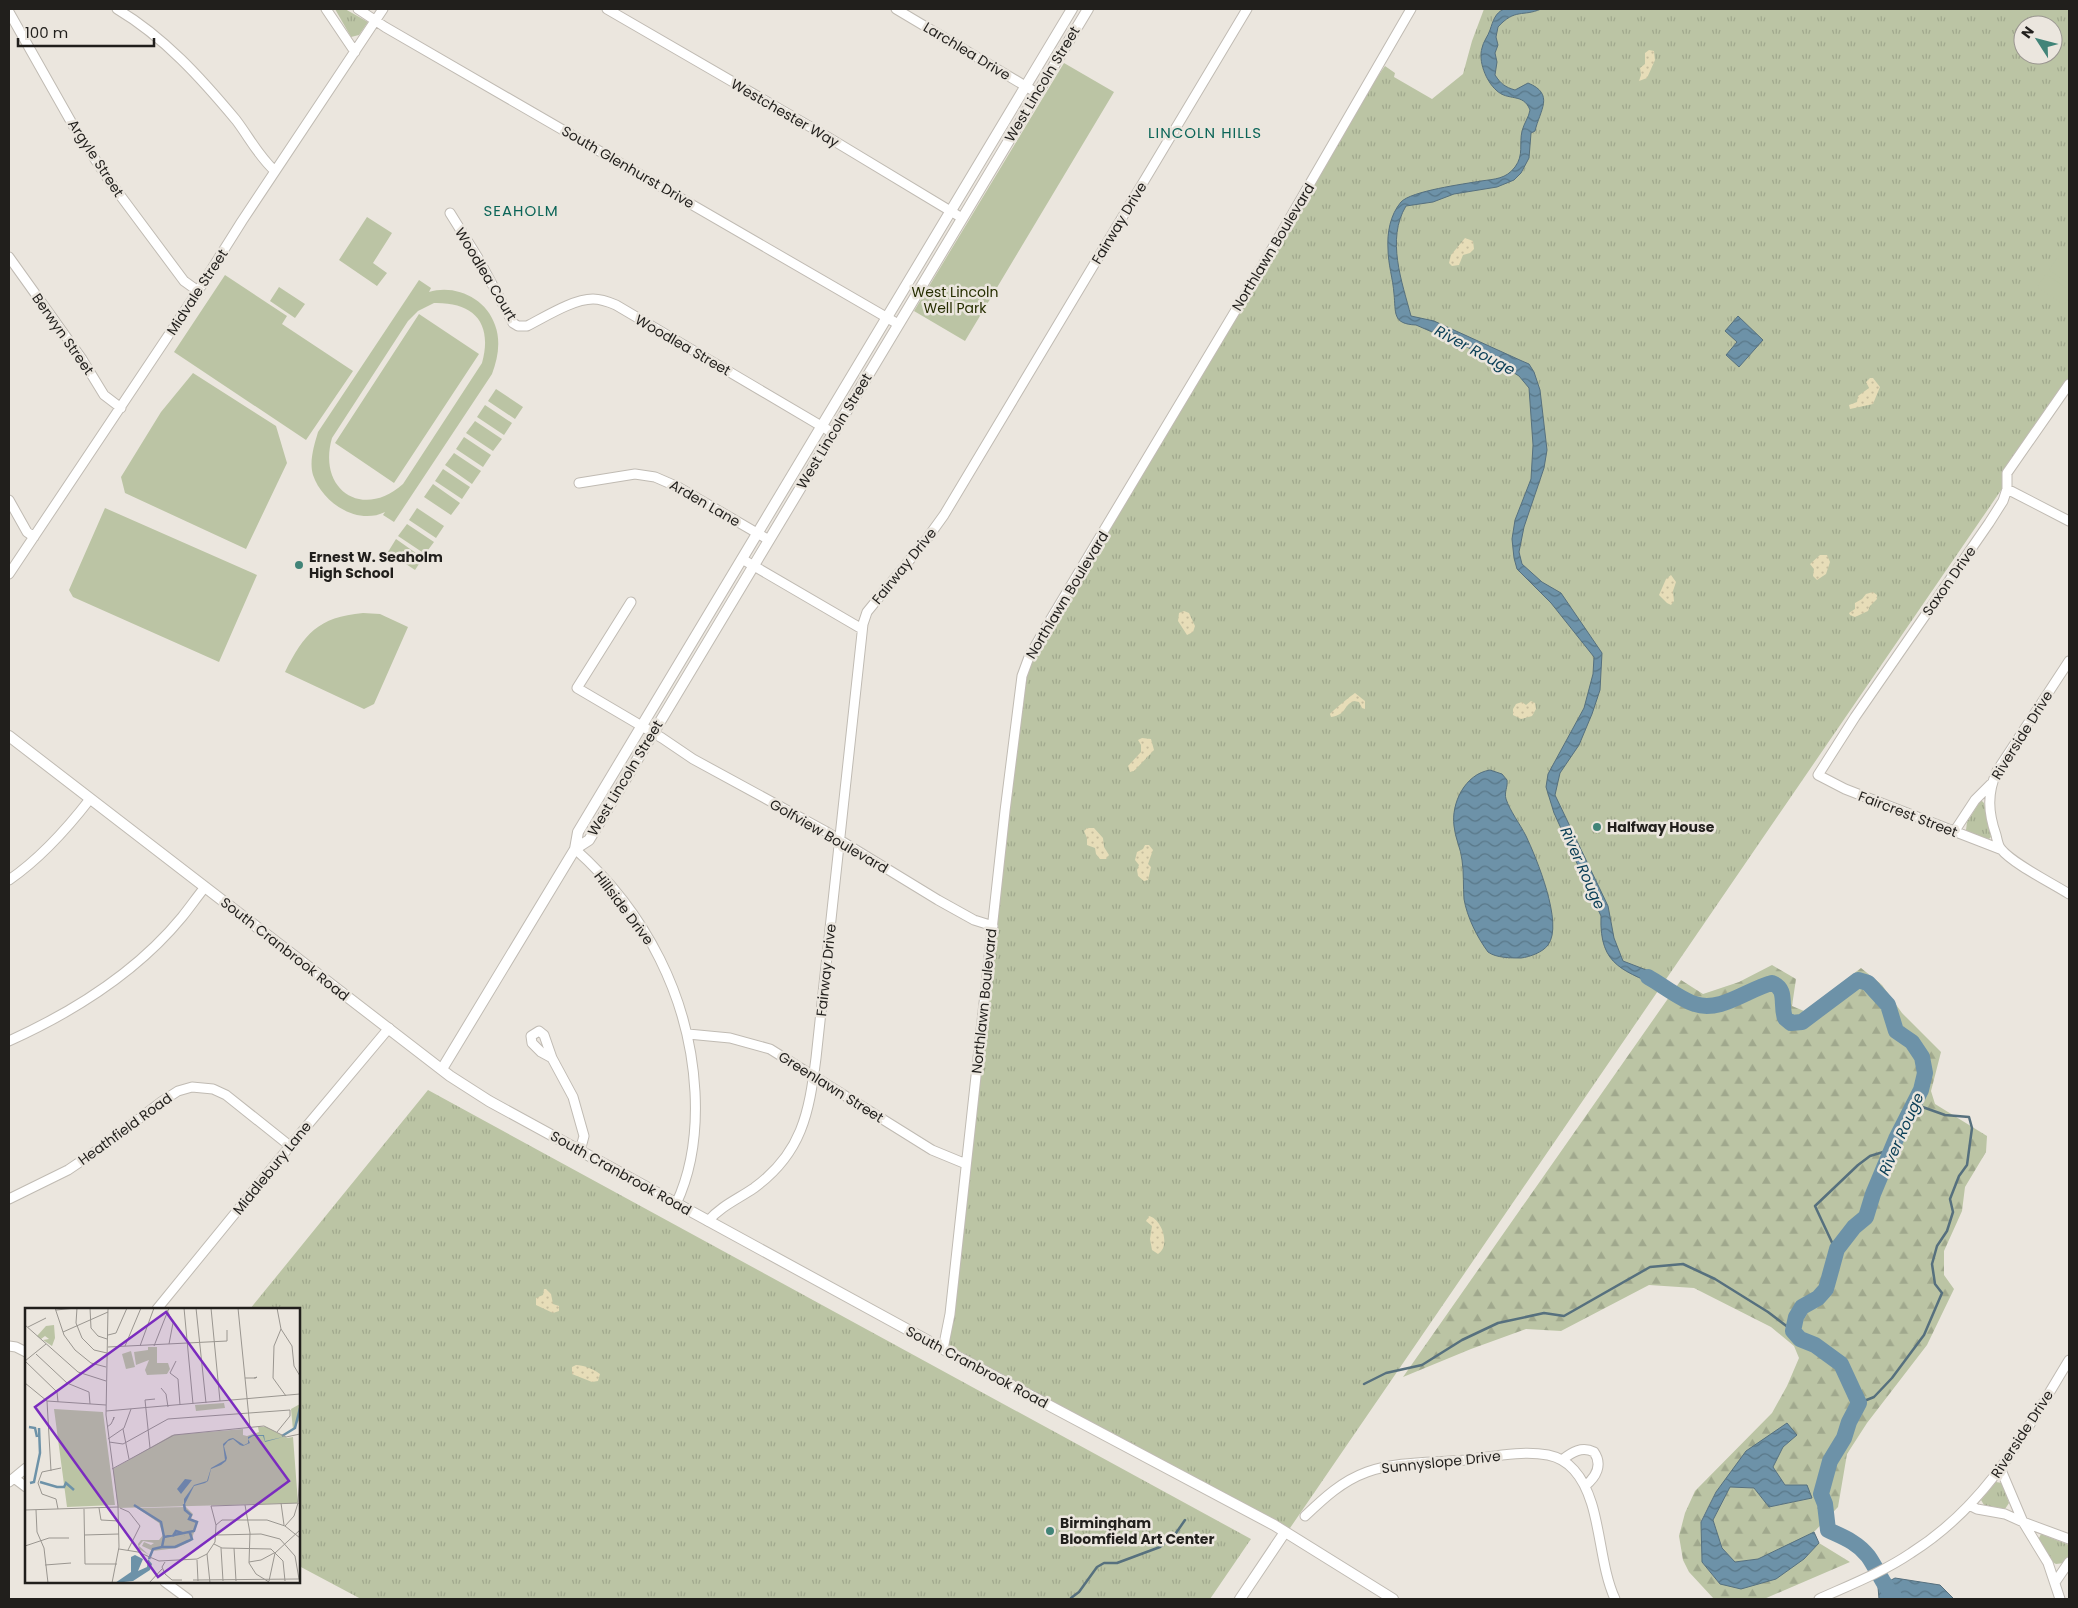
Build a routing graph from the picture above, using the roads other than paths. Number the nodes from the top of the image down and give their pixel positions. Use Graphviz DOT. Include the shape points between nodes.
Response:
graph roads {
  1 [pos="117,9"];
  2 [pos="326,9"];
  3 [pos="358,9"];
  4 [pos="383,9"];
  5 [pos="607,9"];
  6 [pos="896,9"];
  7 [pos="1072,9"];
  8 [pos="1088,9"];
  9 [pos="1247,9"];
  10 [pos="1411,9"];
  11 [pos="9,12"];
  12 [pos="376,20"];
  13 [pos="354,52"];
  14 [pos="1026,86"];
  15 [pos="1037,93"];
  16 [pos="275,172"];
  17 [pos="951,212"];
  18 [pos="450,213"];
  19 [pos="962,218"];
  20 [pos="9,257"];
  21 [pos="198,291"];
  22 [pos="888,318"];
  23 [pos="898,324"];
  24 [pos="527,326"];
  25 [pos="2069,384"];
  26 [pos="121,408"];
  27 [pos="822,426"];
  28 [pos="833,433"];
  29 [pos="579,483"];
  30 [pos="2007,489"];
  31 [pos="9,500"];
  32 [pos="2069,521"];
  33 [pos="758,533"];
  34 [pos="34,537"];
  35 [pos="768,540"];
  36 [pos="742,559"];
  37 [pos="753,566"];
  38 [pos="9,574"];
  39 [pos="631,602"];
  40 [pos="862,628"];
  41 [pos="2069,661"];
  42 [pos="642,726"];
  43 [pos="653,733"];
  44 [pos="9,736"];
  45 [pos="1818,775"];
  46 [pos="1991,783"];
  47 [pos="90,799"];
  48 [pos="1954,832"];
  49 [pos="839,840"];
  50 [pos="2000,849"];
  51 [pos="576,850"];
  52 [pos="9,880"];
  53 [pos="205,886"];
  54 [pos="2069,894"];
  55 [pos="993,926"];
  56 [pos="389,1028"];
  57 [pos="688,1034"];
  58 [pos="9,1041"];
  59 [pos="552,1058"];
  60 [pos="442,1069"];
  61 [pos="814,1076"];
  62 [pos="290,1146"];
  63 [pos="580,1151"];
  64 [pos="966,1164"];
  65 [pos="9,1199"];
  66 [pos="676,1204"];
  67 [pos="708,1221"];
  68 [pos="159,1308"];
  69 [pos="9,1346"];
  70 [pos="943,1349"];
  71 [pos="25,1352"];
  72 [pos="2069,1360"];
  73 [pos="1562,1460"];
  74 [pos="25,1469"];
  75 [pos="2001,1470"];
  76 [pos="12,1480"];
  77 [pos="25,1486"];
  78 [pos="1585,1486"];
  79 [pos="1969,1505"];
  80 [pos="1305,1516"];
  81 [pos="2023,1522"];
  82 [pos="1285,1532"];
  83 [pos="2069,1539"];
  84 [pos="2069,1562"];
  85 [pos="2056,1581"];
  86 [pos="166,1583"];
  87 [pos="188,1599"];
  88 [pos="1240,1599"];
  89 [pos="1393,1599"];
  90 [pos="1615,1599"];
  91 [pos="1819,1599"];
  92 [pos="2060,1599"];
  1 -- 16 [label="street" via="154,35 192,69"];
  2 -- 13 [label="street"];
  3 -- 12 [label="street, South Glenhurst Drive"];
  4 -- 12 [label="street, Midvale Street"];
  5 -- 17 [label="street, Westchester Way"];
  6 -- 14 [label="street, Larchlea Drive"];
  7 -- 14 [label="street, West Lincoln Street"];
  8 -- 15 [label="street, West Lincoln Street"];
  9 -- 40 [label="street, Fairway Drive" via="944,515 871,606"];
  10 -- 55 [label="street, Northlawn Boulevard" via="1286,227 1029,657 1022,676 1016,719"];
  11 -- 21 [label="street, Argyle Street" via="74,127 108,179 184,281"];
  12 -- 13 [label="street, Midvale Street"];
  12 -- 22 [label="street, South Glenhurst Drive"];
  13 -- 16 [label="street, Midvale Street"];
  14 -- 15 [label="street, Larchlea Drive"];
  14 -- 17 [label="street, West Lincoln Street"];
  15 -- 19 [label="street, West Lincoln Street"];
  16 -- 21 [label="street, Midvale Street"];
  17 -- 19 [label="street, Westchester Way"];
  17 -- 22 [label="street, West Lincoln Street"];
  18 -- 24 [label="street, Woodlea Court" via="510,320 518,326"];
  19 -- 23 [label="street, West Lincoln Street"];
  20 -- 26 [label="street, Berwyn Street" via="104,395"];
  21 -- 26 [label="street, Midvale Street"];
  22 -- 23 [label="street, South Glenhurst Drive"];
  22 -- 27 [label="street, West Lincoln Street"];
  23 -- 28 [label="street, West Lincoln Street"];
  24 -- 27 [label="street, Woodlea Street" via="583,300 605,301"];
  25 -- 30 [label="street, Saxon Drive" via="2011,466 2006,480"];
  26 -- 34 [label="street, Midvale Street"];
  27 -- 28 [label="street, Woodlea Street"];
  27 -- 33 [label="street, West Lincoln Street"];
  28 -- 35 [label="street, West Lincoln Street"];
  29 -- 33 [label="street, Arden Lane" via="635,474 655,477"];
  30 -- 32 [label="street"];
  30 -- 45 [label="street, Saxon Drive" via="1989,523"];
  31 -- 34 [label="street" via="27,532"];
  33 -- 35 [label="street, Arden Lane"];
  33 -- 36 [label="street, West Lincoln Street"];
  34 -- 38 [label="street, Midvale Street"];
  35 -- 37 [label="street, West Lincoln Street"];
  36 -- 37 [label="street"];
  36 -- 42 [label="street, West Lincoln Street"];
  37 -- 40 [label="street"];
  37 -- 43 [label="street, West Lincoln Street"];
  39 -- 42 [label="street, Golfview Boulevard" via="577,688"];
  40 -- 49 [label="street, Fairway Drive"];
  41 -- 46 [label="street, Riverside Drive"];
  42 -- 43 [label="street, Golfview Boulevard"];
  42 -- 51 [label="street, West Lincoln Street" via="578,832"];
  43 -- 49 [label="street, Golfview Boulevard" via="693,759"];
  43 -- 51 [label="street, West Lincoln Street" via="589,840"];
  44 -- 47 [label="street, South Cranbrook Road"];
  45 -- 48 [label="street, Faircrest Street" via="1835,785"];
  46 -- 48 [label="street" via="1975,800"];
  46 -- 50 [label="street, Riverside Drive" via="1989,808"];
  47 -- 52 [label="street" via="52,844"];
  47 -- 53 [label="street, South Cranbrook Road"];
  48 -- 50 [label="street, Faircrest Street"];
  49 -- 55 [label="street, Golfview Boulevard" via="965,916"];
  49 -- 61 [label="street, Fairway Drive"];
  50 -- 54 [label="street"];
  51 -- 57 [label="street, Hillside Drive" via="619,896 651,941 674,990"];
  51 -- 60 [label="street, West Lincoln Street"];
  53 -- 56 [label="street, South Cranbrook Road"];
  53 -- 58 [label="street" via="182,917 133,966 63,1014"];
  55 -- 64 [label="street, Northlawn Boulevard"];
  56 -- 60 [label="street, South Cranbrook Road"];
  56 -- 62 [label="street, Middlebury Lane"];
  57 -- 61 [label="street, Greenlawn Street" via="719,1036 760,1045"];
  57 -- 66 [label="street, Hillside Drive" via="694,1079 694,1136 690,1170"];
  59 -- 63 [label="street" via="573,1097 581,1122 584,1136"];
  60 -- 63 [label="street, South Cranbrook Road" via="489,1101"];
  61 -- 64 [label="street, Greenlawn Street" via="932,1150"];
  61 -- 67 [label="street, Fairway Drive" via="804,1126 784,1160 761,1182 720,1209"];
  62 -- 65 [label="street, Heathfield Road" via="226,1095 213,1089 192,1087 161,1102 68,1170"];
  62 -- 68 [label="street, Middlebury Lane"];
  63 -- 66 [label="street, South Cranbrook Road"];
  64 -- 70 [label="street, Northlawn Boulevard" via="950,1314"];
  66 -- 67 [label="street, South Cranbrook Road"];
  67 -- 70 [label="street, South Cranbrook Road"];
  69 -- 71 [label="street"];
  70 -- 82 [label="street, South Cranbrook Road"];
  72 -- 75 [label="street, Riverside Drive"];
  73 -- 78 [label="street"];
  73 -- 78 [label="street" via="1576,1451 1586,1449 1594,1452 1598,1460 1596,1476"];
  73 -- 80 [label="street, Sunnyslope Drive" via="1548,1455 1514,1454 1386,1467 1343,1483"];
  74 -- 76 [label="street"];
  75 -- 79 [label="street, Riverside Drive"];
  75 -- 81 [label="street"];
  76 -- 77 [label="street"];
  78 -- 90 [label="street" via="1603,1564"];
  79 -- 81 [label="street"];
  79 -- 91 [label="street, Riverside Drive" via="1912,1553"];
  81 -- 83 [label="street"];
  81 -- 85 [label="street"];
  82 -- 88 [label="street"];
  82 -- 89 [label="street, South Cranbrook Road"];
  84 -- 85 [label="street"];
  85 -- 92 [label="street"];
  86 -- 87 [label="street"];
}
